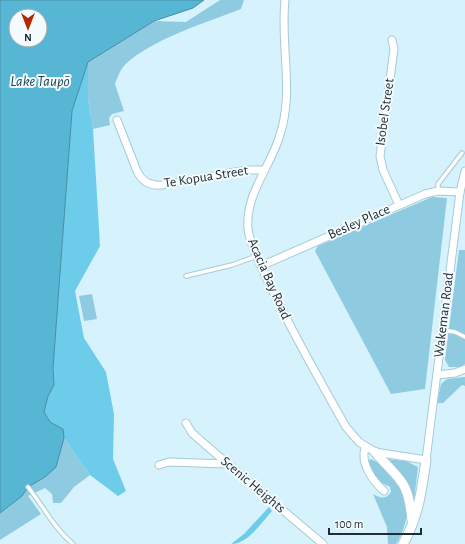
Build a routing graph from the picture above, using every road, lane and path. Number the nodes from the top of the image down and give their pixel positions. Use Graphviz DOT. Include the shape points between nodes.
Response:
graph roads {
  1 [pos="285,0"];
  2 [pos="392,40"];
  3 [pos="117,120"];
  4 [pos="462,153"];
  5 [pos="264,170"];
  6 [pos="465,171"];
  7 [pos="438,191"];
  8 [pos="460,192"];
  9 [pos="399,205"];
  10 [pos="257,256"];
  11 [pos="261,266"];
  12 [pos="186,276"];
  13 [pos="442,330"];
  14 [pos="465,337"];
  15 [pos="465,369"];
  16 [pos="437,374"];
  17 [pos="186,423"];
  18 [pos="365,448"];
  19 [pos="376,452"];
  20 [pos="426,460"];
  21 [pos="227,464"];
  22 [pos="159,465"];
  23 [pos="28,487"];
  24 [pos="384,491"];
  25 [pos="412,526"];
  26 [pos="72,544"];
  27 [pos="323,544"];
  28 [pos="403,544"];
  1 -- 5 [label="street, Acacia Bay Road" via="287,102 279,140"];
  2 -- 9 [label="street, Isobel Street" via="394,49 380,156 383,170"];
  3 -- 5 [label="street, Te Kopua Street" via="139,175 149,184 162,185 247,170"];
  4 -- 7 [label="lane" via="438,184"];
  5 -- 10 [label="street, Acacia Bay Road" via="252,196 248,217 248,230"];
  6 -- 8 [label="street, Wakeman Road"];
  7 -- 8 [label="street, Besley Place"];
  7 -- 9 [label="street, Besley Place"];
  8 -- 13 [label="street, Wakeman Road"];
  9 -- 11 [label="street, Besley Place"];
  10 -- 11 [label="street, Acacia Bay Road"];
  10 -- 12 [label="lane"];
  11 -- 18 [label="street, Acacia Bay Road" via="281,309 346,427"];
  13 -- 14 [label="lane"];
  13 -- 16 [label="street, Wakeman Road"];
  15 -- 16 [label="street" via="455,373"];
  16 -- 20 [label="street, Wakeman Road"];
  17 -- 21 [label="street, Scenic Heights" via="192,432"];
  18 -- 19 [label="street, Acacia Bay Road"];
  18 -- 24 [label="street" via="364,463"];
  19 -- 20 [label="street, Acacia Bay Road"];
  19 -- 25 [label="street" via="401,479 407,490"];
  20 -- 25 [label="street" via="421,494"];
  21 -- 22 [label="street" via="170,462"];
  21 -- 27 [label="street, Scenic Heights"];
  23 -- 26 [label="lane" via="47,515"];
  25 -- 28 [label="street"];
}
